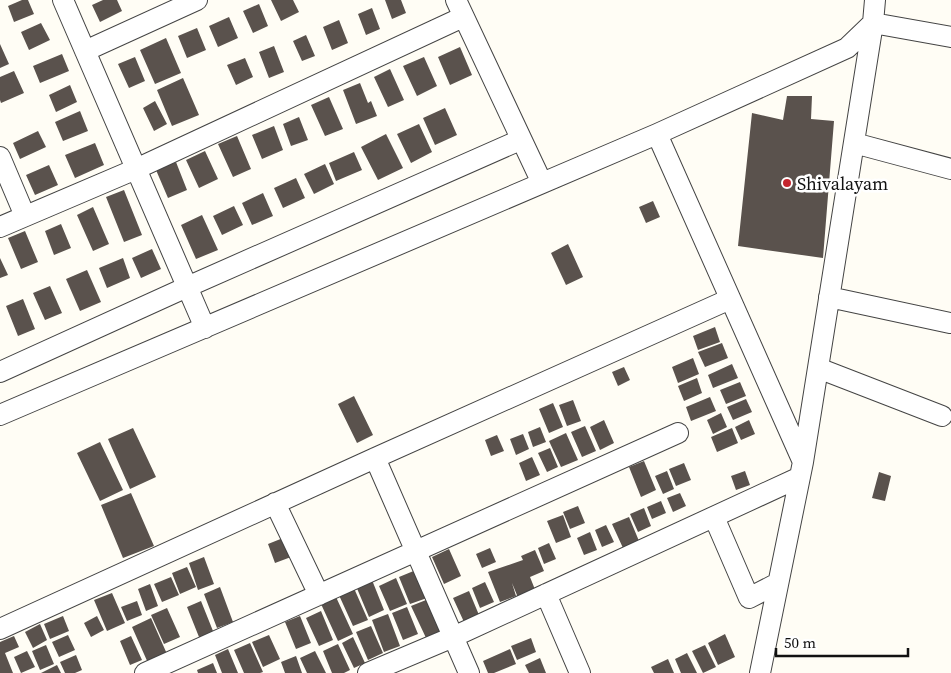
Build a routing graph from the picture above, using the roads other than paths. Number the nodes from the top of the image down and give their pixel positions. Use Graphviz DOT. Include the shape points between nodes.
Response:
graph roads {
  1 [pos="63,0"];
  2 [pos="196,0"];
  3 [pos="875,0"];
  4 [pos="459,8"];
  5 [pos="873,23"];
  6 [pos="951,37"];
  7 [pos="85,51"];
  8 [pos="657,134"];
  9 [pos="520,140"];
  10 [pos="854,143"];
  11 [pos="0,157"];
  12 [pos="136,169"];
  13 [pos="951,169"];
  14 [pos="542,183"];
  15 [pos="25,216"];
  16 [pos="0,227"];
  17 [pos="187,287"];
  18 [pos="829,297"];
  19 [pos="730,299"];
  20 [pos="950,323"];
  21 [pos="205,328"];
  22 [pos="818,368"];
  23 [pos="0,372"];
  24 [pos="0,415"];
  25 [pos="942,416"];
  26 [pos="678,433"];
  27 [pos="375,458"];
  28 [pos="802,470"];
  29 [pos="276,503"];
  30 [pos="714,517"];
  31 [pos="416,552"];
  32 [pos="778,583"];
  33 [pos="546,594"];
  34 [pos="319,595"];
  35 [pos="0,629"];
  36 [pos="453,637"];
  37 [pos="166,669"];
  38 [pos="145,673"];
  39 [pos="370,673"];
  40 [pos="469,673"];
  41 [pos="580,673"];
  42 [pos="760,673"];
  1 -- 7 [label="street"];
  2 -- 7 [label="street"];
  3 -- 5 [label="street"];
  4 -- 9 [label="street"];
  4 -- 12 [label="street"];
  5 -- 6 [label="street"];
  5 -- 8 [label="street" via="847,48"];
  5 -- 10 [label="street"];
  7 -- 12 [label="street"];
  8 -- 14 [label="street"];
  8 -- 19 [label="street"];
  9 -- 14 [label="street"];
  9 -- 17 [label="street"];
  10 -- 13 [label="street"];
  10 -- 18 [label="street"];
  11 -- 15 [label="street"];
  12 -- 15 [label="street"];
  12 -- 17 [label="street"];
  14 -- 21 [label="street"];
  15 -- 16 [label="street"];
  17 -- 21 [label="street"];
  17 -- 23 [label="street"];
  18 -- 20 [label="street"];
  18 -- 22 [label="street"];
  19 -- 27 [label="street"];
  19 -- 28 [label="street"];
  21 -- 24 [label="street"];
  22 -- 25 [label="street"];
  22 -- 28 [label="street"];
  26 -- 31 [label="street"];
  27 -- 29 [label="street"];
  27 -- 31 [label="street"];
  28 -- 30 [label="street"];
  28 -- 32 [label="street"];
  29 -- 34 [label="street"];
  29 -- 35 [label="street"];
  30 -- 32 [label="street" via="750,598"];
  30 -- 33 [label="street"];
  31 -- 34 [label="street"];
  31 -- 36 [label="street"];
  32 -- 42 [label="street"];
  33 -- 36 [label="street"];
  33 -- 41 [label="street"];
  34 -- 37 [label="street"];
  36 -- 39 [label="street"];
  36 -- 40 [label="street"];
  37 -- 38 [label="street"];
}
